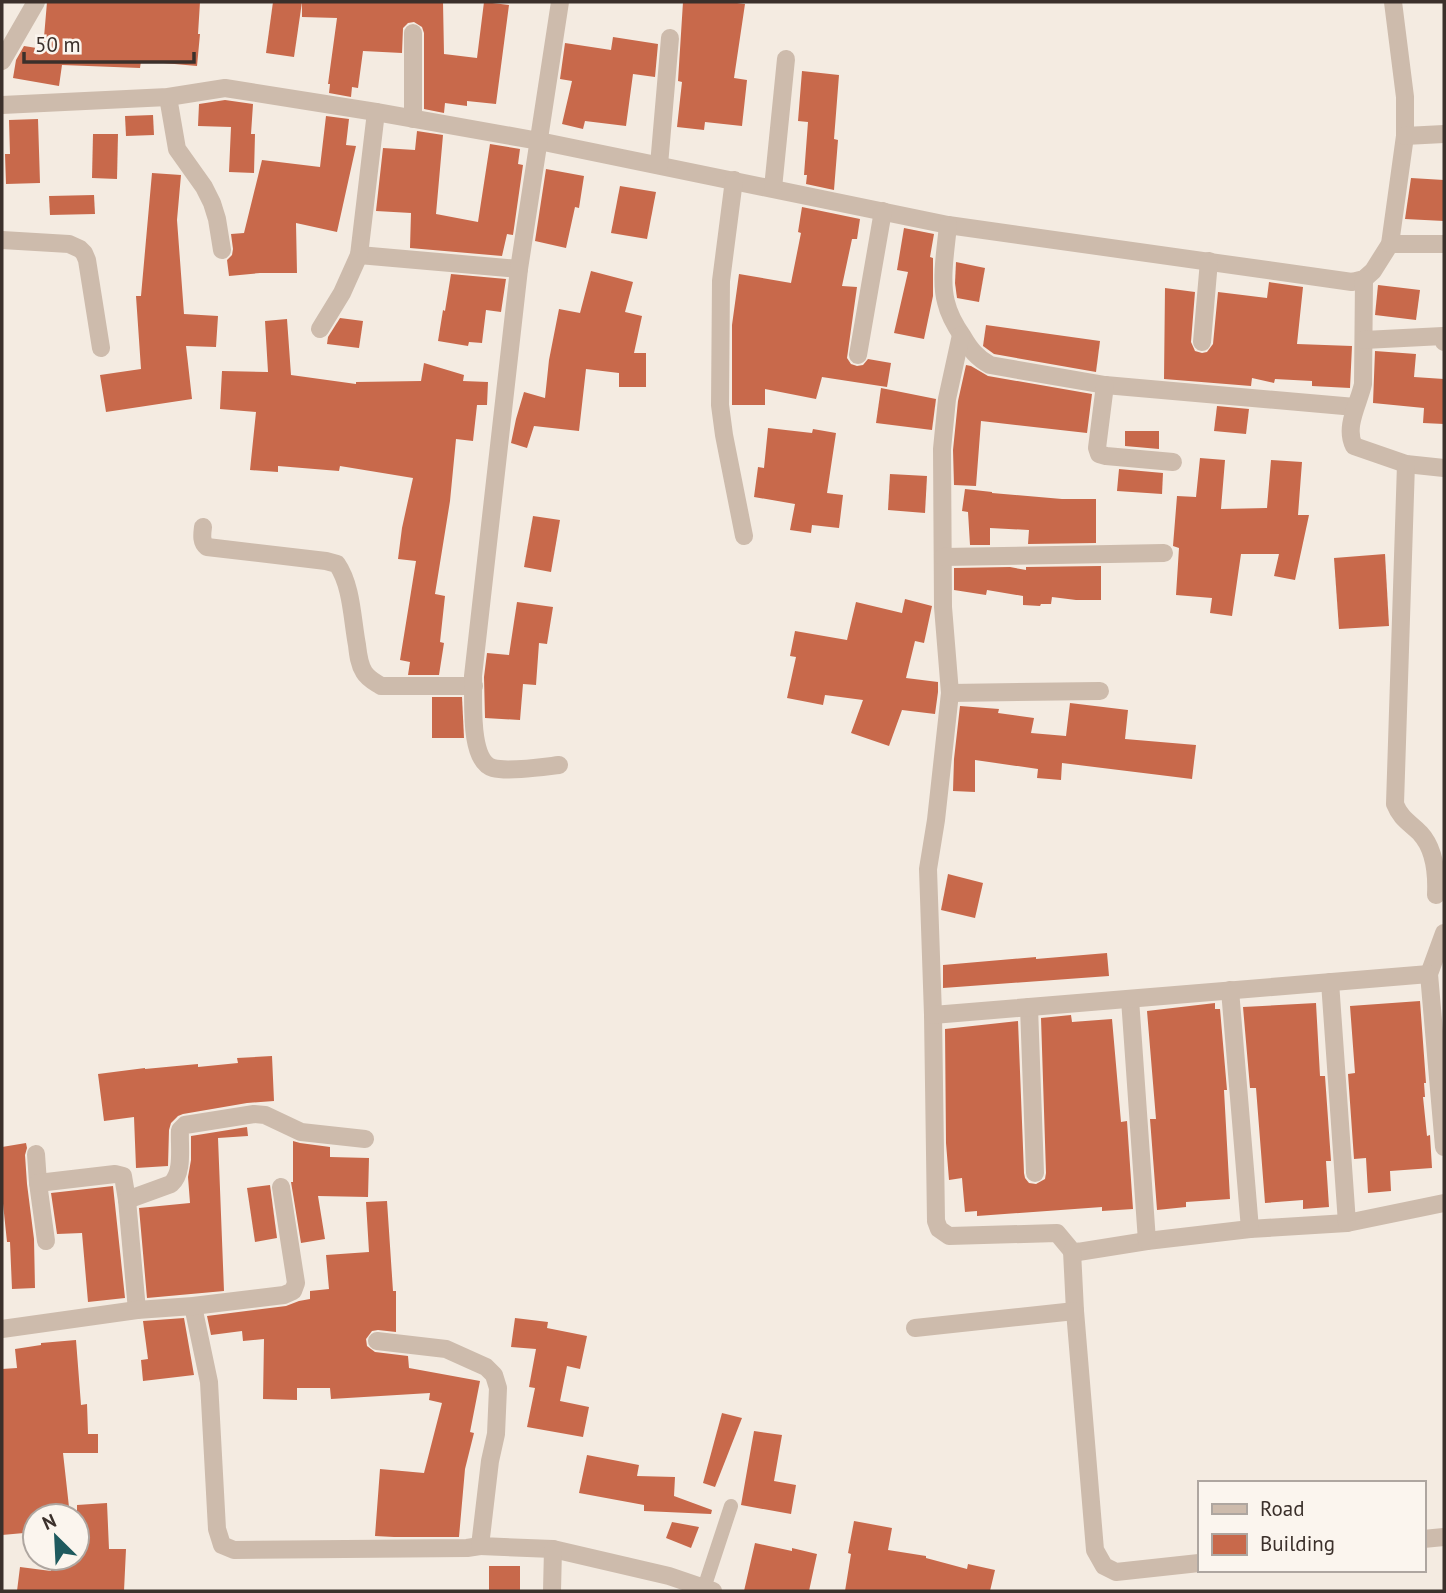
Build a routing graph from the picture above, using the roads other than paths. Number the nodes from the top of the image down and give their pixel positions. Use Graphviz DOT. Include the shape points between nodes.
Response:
graph roads {
  1 [pos="36,2"];
  2 [pos="560,2"];
  3 [pos="1393,2"];
  4 [pos="413,33"];
  5 [pos="670,38"];
  6 [pos="786,58"];
  7 [pos="2,61"];
  8 [pos="167,97"];
  9 [pos="2,105"];
  10 [pos="376,112"];
  11 [pos="412,119"];
  12 [pos="1444,134"];
  13 [pos="1405,136"];
  14 [pos="539,141"];
  15 [pos="659,165"];
  16 [pos="734,180"];
  17 [pos="774,188"];
  18 [pos="883,211"];
  19 [pos="948,225"];
  20 [pos="2,240"];
  21 [pos="1390,244"];
  22 [pos="1444,244"];
  23 [pos="222,250"];
  24 [pos="359,255"];
  25 [pos="1209,261"];
  26 [pos="519,269"];
  27 [pos="1364,279"];
  28 [pos="320,329"];
  29 [pos="961,335"];
  30 [pos="1444,337"];
  31 [pos="1364,340"];
  32 [pos="1202,342"];
  33 [pos="101,348"];
  34 [pos="858,355"];
  35 [pos="1105,385"];
  36 [pos="1355,407"];
  37 [pos="1173,462"];
  38 [pos="1406,464"];
  39 [pos="1444,468"];
  40 [pos="203,527"];
  41 [pos="744,536"];
  42 [pos="1164,553"];
  43 [pos="943,557"];
  44 [pos="474,687"];
  45 [pos="1100,691"];
  46 [pos="950,693"];
  47 [pos="559,765"];
  48 [pos="1436,895"];
  49 [pos="1444,933"];
  50 [pos="1429,974"];
  51 [pos="1330,982"];
  52 [pos="1230,990"];
  53 [pos="1130,999"];
  54 [pos="1029,1007"];
  55 [pos="933,1015"];
  56 [pos="365,1139"];
  57 [pos="1444,1147"];
  58 [pos="36,1153"];
  59 [pos="1035,1173"];
  60 [pos="38,1183"];
  61 [pos="281,1187"];
  62 [pos="127,1200"];
  63 [pos="1444,1203"];
  64 [pos="1347,1223"];
  65 [pos="1250,1229"];
  66 [pos="46,1241"];
  67 [pos="1147,1241"];
  68 [pos="1072,1251"];
  69 [pos="193,1306"];
  70 [pos="137,1310"];
  71 [pos="1074,1311"];
  72 [pos="915,1328"];
  73 [pos="2,1329"];
  74 [pos="377,1341"];
  75 [pos="730,1506"];
  76 [pos="1444,1537"];
  77 [pos="1425,1539"];
  78 [pos="480,1546"];
  79 [pos="553,1549"];
  80 [pos="1198,1563"];
  81 [pos="708,1590"];
  82 [pos="552,1591"];
  1 -- 7 [label="street"];
  2 -- 14 [label="street"];
  3 -- 13 [label="street"];
  4 -- 11 [label="street"];
  5 -- 15 [label="street"];
  6 -- 17 [label="street"];
  8 -- 9 [label="street"];
  8 -- 10 [label="street" via="226,88"];
  8 -- 23 [label="street" via="177,149 212,203"];
  10 -- 11 [label="street"];
  10 -- 24 [label="street"];
  11 -- 14 [label="street"];
  12 -- 13 [label="street"];
  13 -- 21 [label="street"];
  14 -- 15 [label="street"];
  14 -- 26 [label="street"];
  15 -- 16 [label="street"];
  16 -- 17 [label="street"];
  16 -- 41 [label="street" via="721,281 720,405"];
  17 -- 18 [label="street"];
  18 -- 19 [label="street"];
  18 -- 34 [label="street"];
  19 -- 25 [label="street"];
  19 -- 29 [label="street" via="945,302"];
  20 -- 33 [label="street" via="69,244 84,253"];
  21 -- 22 [label="street"];
  21 -- 27 [label="street"];
  24 -- 26 [label="street"];
  24 -- 28 [label="street"];
  25 -- 27 [label="street" via="1352,282"];
  25 -- 32 [label="street"];
  26 -- 44 [label="street"];
  27 -- 31 [label="street"];
  29 -- 35 [label="street" via="980,360 990,365"];
  29 -- 43 [label="street" via="942,449"];
  30 -- 31 [label="street"];
  31 -- 36 [label="street" via="1363,384"];
  35 -- 36 [label="street"];
  35 -- 37 [label="street" via="1099,454"];
  36 -- 38 [label="street" via="1350,439 1354,446"];
  38 -- 39 [label="street"];
  38 -- 48 [label="street" via="1395,804 1429,847"];
  40 -- 44 [label="street" via="207,547 337,564 348,592 358,657 369,679 381,686"];
  42 -- 43 [label="street"];
  43 -- 46 [label="street"];
  44 -- 47 [label="street" via="475,744 487,765 508,769"];
  45 -- 46 [label="street"];
  46 -- 55 [label="street" via="928,870"];
  49 -- 50 [label="street"];
  50 -- 51 [label="street"];
  50 -- 57 [label="street"];
  51 -- 52 [label="street"];
  51 -- 64 [label="street"];
  52 -- 53 [label="street"];
  52 -- 65 [label="street"];
  53 -- 54 [label="street"];
  53 -- 67 [label="street"];
  54 -- 55 [label="street"];
  54 -- 59 [label="street"];
  55 -- 68 [label="street" via="939,1229 949,1236 1057,1233"];
  56 -- 62 [label="street" via="301,1132 254,1114 186,1125 180,1130 176,1180"];
  58 -- 60 [label="street"];
  60 -- 62 [label="street" via="118,1174 123,1176"];
  60 -- 66 [label="street"];
  61 -- 69 [label="street" via="296,1283 293,1292"];
  62 -- 70 [label="street"];
  63 -- 64 [label="street"];
  64 -- 65 [label="street"];
  65 -- 67 [label="street"];
  67 -- 68 [label="street"];
  68 -- 71 [label="street"];
  69 -- 70 [label="street"];
  69 -- 78 [label="street" via="209,1382 217,1529 222,1545 230,1550"];
  70 -- 73 [label="street"];
  71 -- 72 [label="street"];
  71 -- 80 [label="street" via="1095,1550 1104,1566 1116,1572"];
  74 -- 78 [label="street" via="446,1349 486,1367 494,1376 498,1388 496,1434"];
  75 -- 81 [label="lane"];
  76 -- 77 [label="street"];
  78 -- 79 [label="street"];
  79 -- 81 [label="street" via="669,1576"];
  79 -- 82 [label="street"];
}
